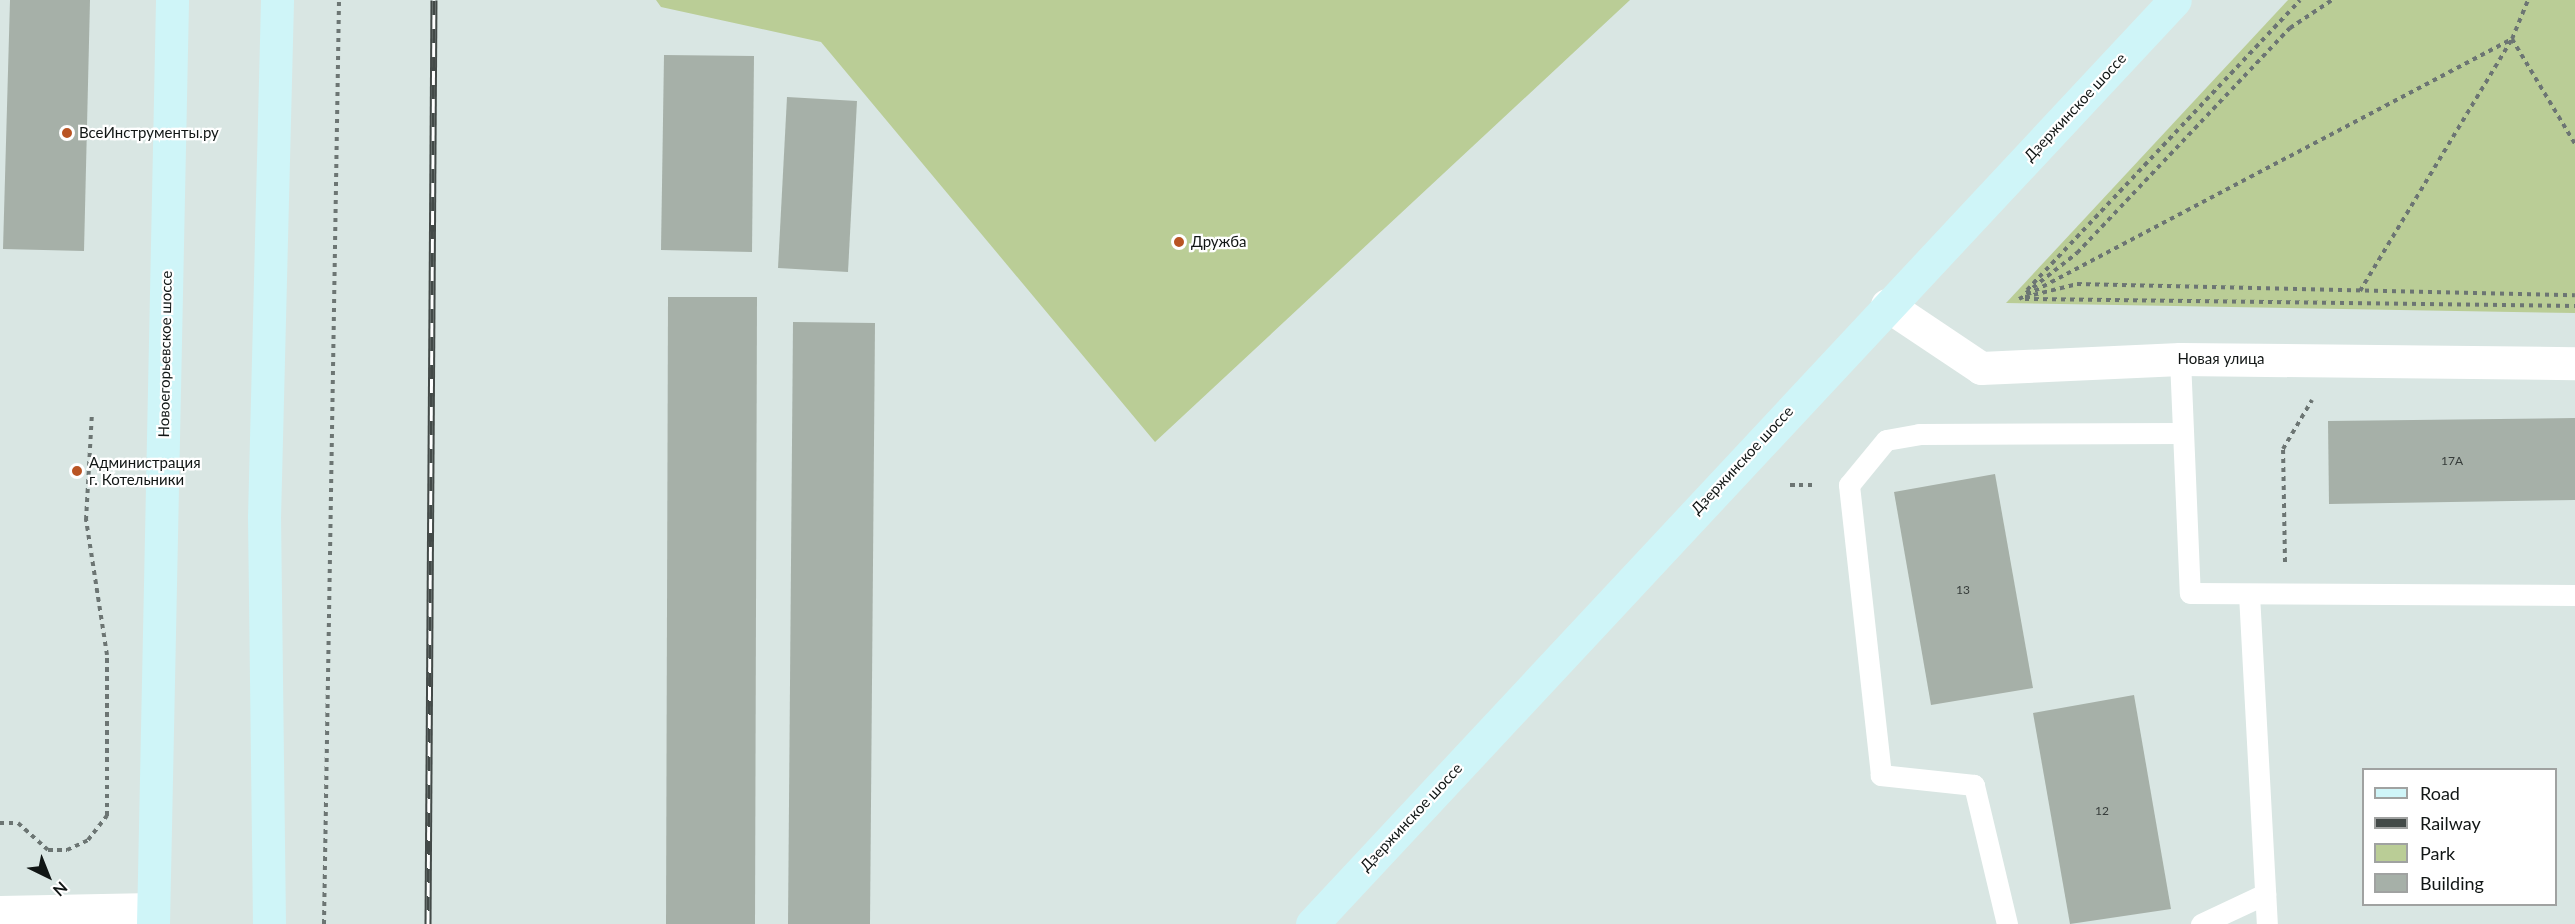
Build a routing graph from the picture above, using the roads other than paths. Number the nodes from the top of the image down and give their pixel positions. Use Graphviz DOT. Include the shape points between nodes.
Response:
graph roads {
  1 [pos="172,0"];
  2 [pos="277,0"];
  3 [pos="2175,0"];
  4 [pos="1887,305"];
  5 [pos="2180,359"];
  6 [pos="2575,363"];
  7 [pos="2183,433"];
  8 [pos="2249,594"];
  9 [pos="2575,595"];
  10 [pos="2265,894"];
  11 [pos="0,912"];
  12 [pos="153,917"];
  13 [pos="269,924"];
  14 [pos="1312,924"];
  15 [pos="2007,924"];
  16 [pos="2201,924"];
  17 [pos="2267,924"];
  1 -- 12 [label="main road, Новоегорьевское шоссе"];
  2 -- 13 [label="main road" via="264,518"];
  3 -- 4 [label="main road, Дзержинское шоссе"];
  4 -- 5 [label="street, Новая улица" via="1981,368"];
  4 -- 14 [label="main road, Дзержинское шоссе"];
  5 -- 6 [label="street, Новая улица"];
  5 -- 7 [label="lane"];
  7 -- 8 [label="lane" via="2190,593"];
  7 -- 15 [label="lane" via="1919,434 1886,440 1849,486 1881,775 1974,785"];
  8 -- 9 [label="lane"];
  8 -- 10 [label="lane"];
  10 -- 16 [label="lane"];
  10 -- 17 [label="lane"];
  11 -- 12 [label="street"];
}
